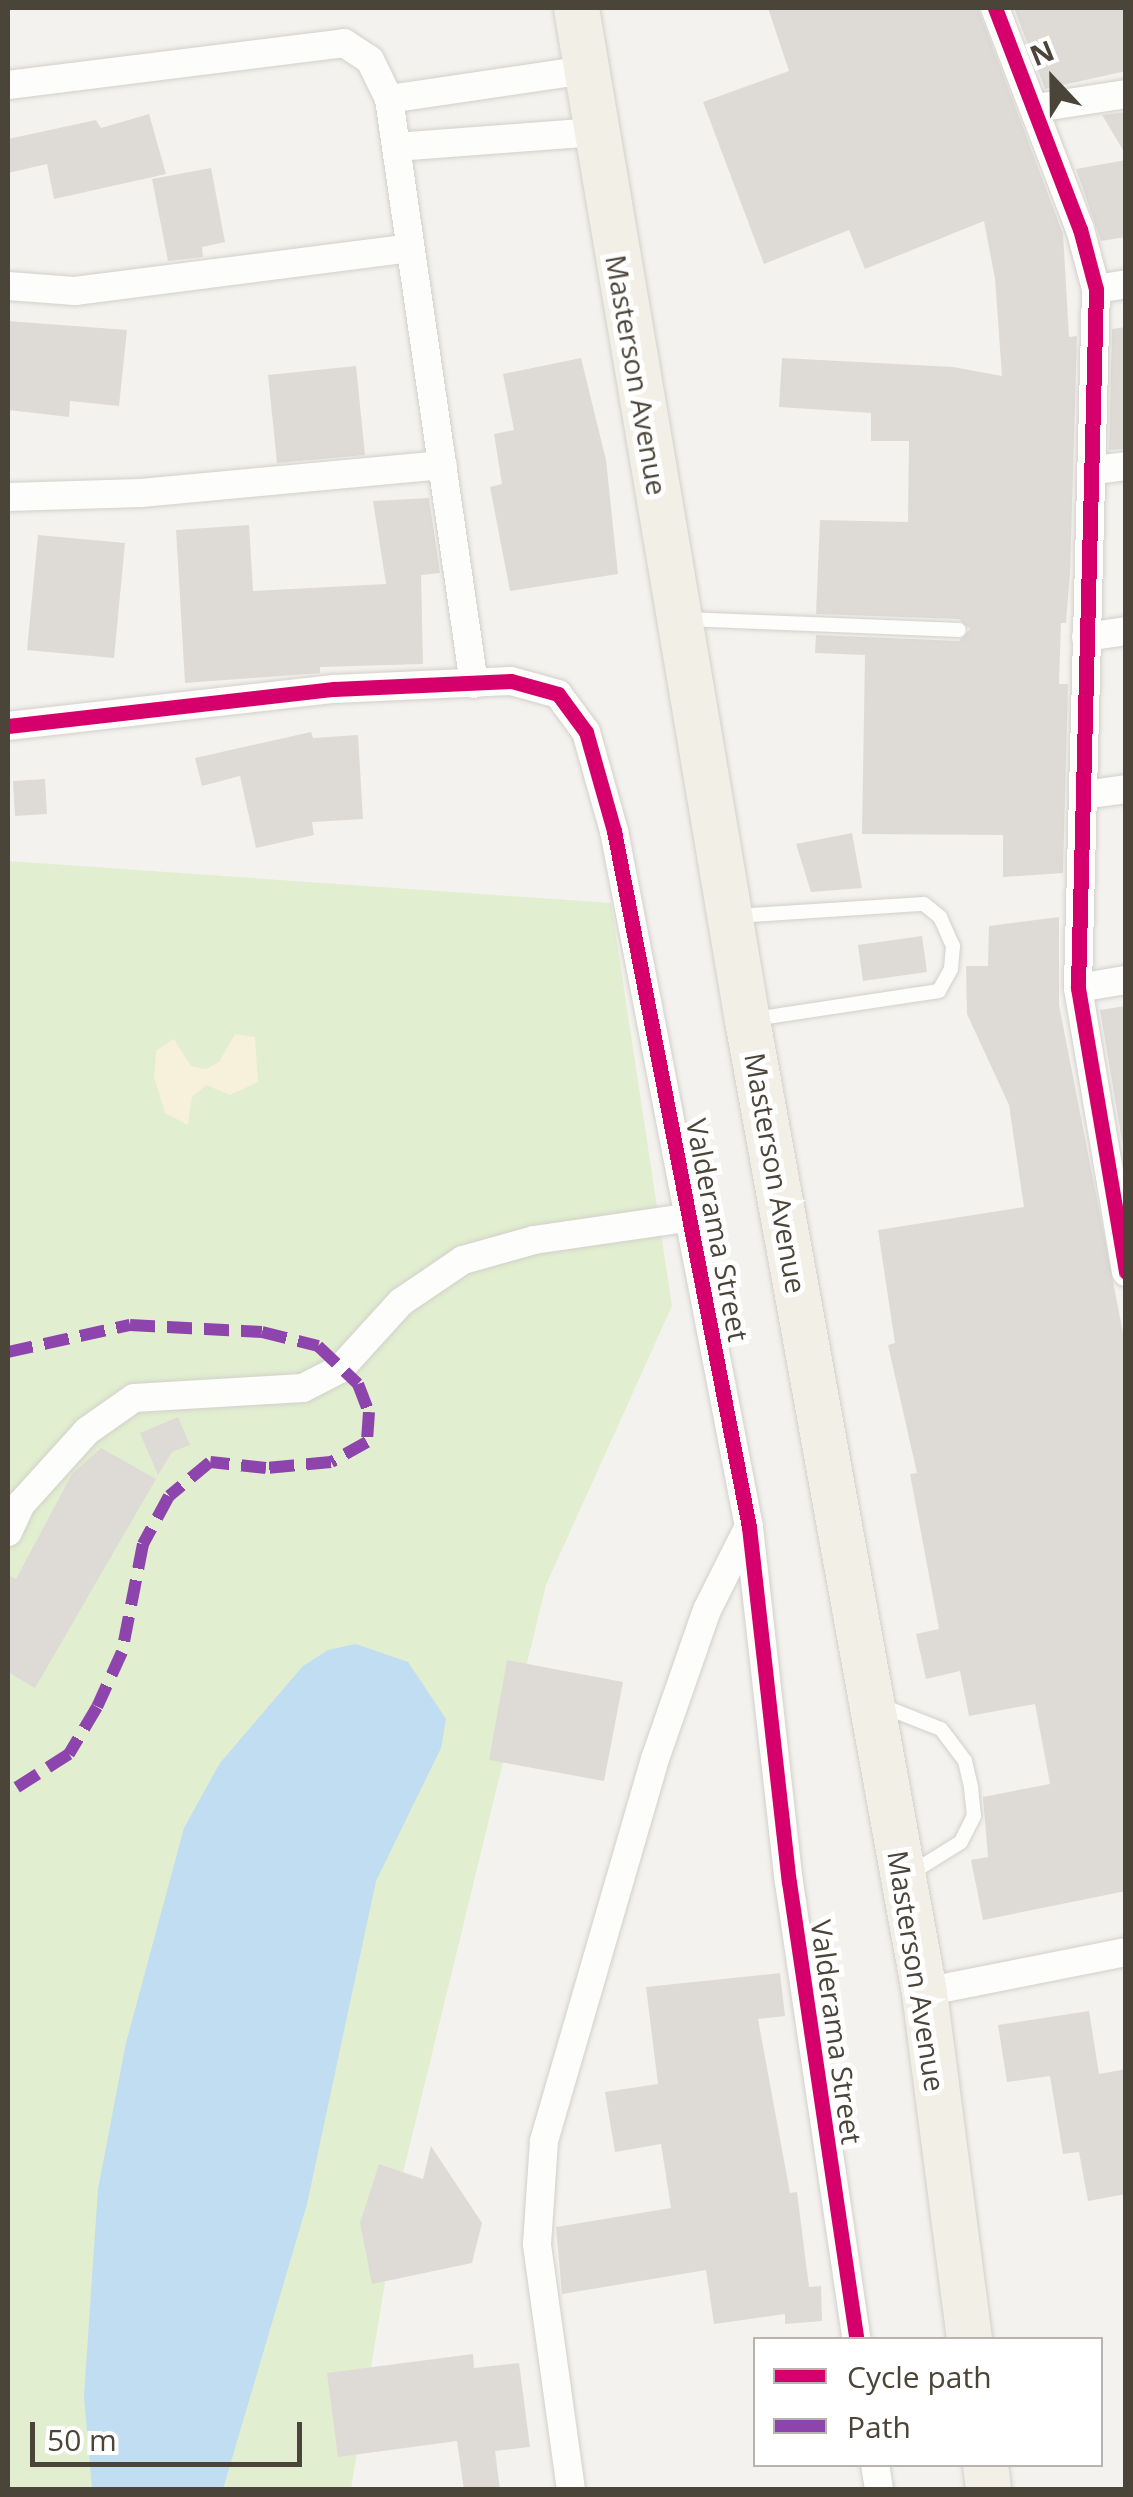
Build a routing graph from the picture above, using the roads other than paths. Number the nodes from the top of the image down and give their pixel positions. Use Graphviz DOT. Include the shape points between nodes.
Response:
graph roads {
  1 [pos="576,8"];
  2 [pos="995,8"];
  3 [pos="585,70"];
  4 [pos="8,85"];
  5 [pos="1126,94"];
  6 [pos="389,99"];
  7 [pos="1036,108"];
  8 [pos="595,132"];
  9 [pos="396,147"];
  10 [pos="410,248"];
  11 [pos="1126,284"];
  12 [pos="8,286"];
  13 [pos="1096,289"];
  14 [pos="443,465"];
  15 [pos="1126,466"];
  16 [pos="1094,470"];
  17 [pos="8,497"];
  18 [pos="680,618"];
  19 [pos="959,630"];
  20 [pos="1126,631"];
  21 [pos="1086,637"];
  22 [pos="474,684"];
  23 [pos="8,726"];
  24 [pos="1126,789"];
  25 [pos="1084,795"];
  26 [pos="731,916"];
  27 [pos="1126,980"];
  28 [pos="1078,988"];
  29 [pos="747,1020"];
  30 [pos="1117,1164"];
  31 [pos="690,1217"];
  32 [pos="1126,1272"];
  33 [pos="749,1527"];
  34 [pos="8,1532"];
  35 [pos="873,1702"];
  36 [pos="903,1878"];
  37 [pos="1126,1952"];
  38 [pos="924,1992"];
  39 [pos="857,2337"];
  40 [pos="969,2337"];
  41 [pos="572,2490"];
  1 -- 3 [label="main road, Masterson Avenue"];
  2 -- 7 [label="street"];
  3 -- 6 [label="street"];
  3 -- 8 [label="main road, Masterson Avenue"];
  4 -- 6 [label="street" via="344,43 370,60"];
  5 -- 7 [label="street"];
  6 -- 9 [label="street"];
  7 -- 13 [label="street"];
  8 -- 9 [label="street"];
  8 -- 18 [label="main road, Masterson Avenue"];
  9 -- 10 [label="street"];
  10 -- 12 [label="street" via="76,291"];
  10 -- 14 [label="street"];
  11 -- 13 [label="street"];
  13 -- 16 [label="street"];
  14 -- 17 [label="street"];
  14 -- 22 [label="street"];
  15 -- 16 [label="street"];
  16 -- 21 [label="street"];
  18 -- 19 [label="lane"];
  18 -- 26 [label="main road, Masterson Avenue"];
  20 -- 21 [label="street"];
  21 -- 25 [label="street"];
  22 -- 23 [label="street, Valderama Street" via="334,688"];
  22 -- 31 [label="street, Valderama Street" via="538,684 558,694 586,732 614,831"];
  24 -- 25 [label="street"];
  25 -- 28 [label="street"];
  26 -- 29 [label="main road, Masterson Avenue"];
  26 -- 29 [label="lane" via="924,904 940,917 952,946 951,969 939,991"];
  27 -- 28 [label="street"];
  28 -- 30 [label="street"];
  29 -- 35 [label="main road, Masterson Avenue"];
  30 -- 32 [label="street"];
  31 -- 33 [label="street, Valderama Street"];
  31 -- 34 [label="street" via="534,1240 463,1260 400,1302 340,1369 303,1388 134,1398 86,1430 21,1504"];
  33 -- 39 [label="street, Valderama Street" via="789,1882"];
  33 -- 41 [label="street" via="707,1610 655,1758 544,2141 537,2244"];
  35 -- 36 [label="main road, Masterson Avenue"];
  35 -- 36 [label="lane" via="941,1729 965,1761 972,1788 974,1816 961,1842"];
  36 -- 38 [label="main road, Masterson Avenue"];
  37 -- 38 [label="street"];
  38 -- 40 [label="main road, Masterson Avenue"];
}
